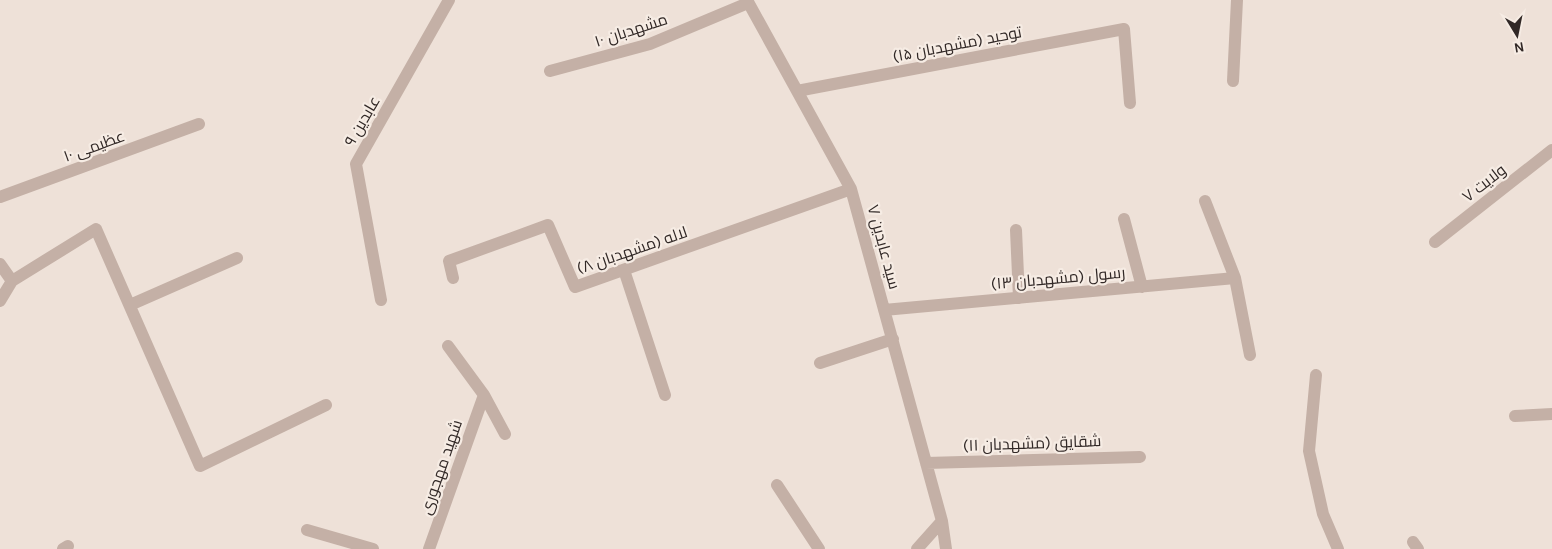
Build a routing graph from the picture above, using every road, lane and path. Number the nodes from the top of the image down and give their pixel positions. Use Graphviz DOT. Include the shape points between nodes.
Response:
graph roads {
  1 [pos="449,0"];
  2 [pos="1237,0"];
  3 [pos="747,2"];
  4 [pos="550,71"];
  5 [pos="1232,80"];
  6 [pos="797,91"];
  7 [pos="1130,103"];
  8 [pos="199,124"];
  9 [pos="1552,150"];
  10 [pos="851,189"];
  11 [pos="0,197"];
  12 [pos="1205,201"];
  13 [pos="1124,219"];
  14 [pos="1016,230"];
  15 [pos="1435,242"];
  16 [pos="237,258"];
  17 [pos="0,264"];
  18 [pos="624,270"];
  19 [pos="453,278"];
  20 [pos="1236,278"];
  21 [pos="12,281"];
  22 [pos="1142,287"];
  23 [pos="1019,298"];
  24 [pos="381,300"];
  25 [pos="0,301"];
  26 [pos="130,306"];
  27 [pos="884,310"];
  28 [pos="892,339"];
  29 [pos="448,346"];
  30 [pos="1250,355"];
  31 [pos="820,363"];
  32 [pos="1316,374"];
  33 [pos="484,395"];
  34 [pos="665,395"];
  35 [pos="326,405"];
  36 [pos="1552,414"];
  37 [pos="1514,416"];
  38 [pos="505,434"];
  39 [pos="1140,457"];
  40 [pos="926,463"];
  41 [pos="777,485"];
  42 [pos="942,521"];
  43 [pos="307,530"];
  44 [pos="373,549"];
  45 [pos="430,549"];
  46 [pos="819,549"];
  47 [pos="917,549"];
  48 [pos="946,549"];
  49 [pos="1338,549"];
  1 -- 24 [label="street, عابدین ۹" via="356,164"];
  2 -- 5 [label="street"];
  3 -- 4 [label="street, مشهدبان ۱۰" via="650,44"];
  3 -- 6 [label="street, سید عابدین ۷"];
  6 -- 7 [label="street, توحید (مشهدبان ۱۵)" via="1124,29"];
  6 -- 10 [label="street, سید عابدین ۷"];
  8 -- 11 [label="street, عظیمی ۱۰"];
  9 -- 15 [label="street, ولایت ۷"];
  10 -- 18 [label="street, لاله (مشهدبان ۸)"];
  10 -- 27 [label="street, سید عابدین ۷"];
  12 -- 20 [label="street"];
  13 -- 22 [label="street"];
  14 -- 23 [label="street"];
  16 -- 26 [label="street"];
  17 -- 21 [label="street"];
  18 -- 19 [label="street, لاله (مشهدبان ۸)" via="575,287 548,225 449,261"];
  18 -- 34 [label="street"];
  20 -- 22 [label="street, رسول (مشهدبان ۱۳)"];
  20 -- 30 [label="street"];
  21 -- 25 [label="street"];
  21 -- 26 [label="street" via="96,229"];
  22 -- 23 [label="street, رسول (مشهدبان ۱۳)"];
  23 -- 27 [label="street, رسول (مشهدبان ۱۳)"];
  26 -- 35 [label="street" via="200,466"];
  27 -- 28 [label="street, سید عابدین ۷"];
  28 -- 31 [label="street"];
  28 -- 40 [label="street, سید عابدین ۷"];
  29 -- 33 [label="street"];
  32 -- 49 [label="street" via="1309,451 1323,514"];
  33 -- 38 [label="street"];
  33 -- 45 [label="street, شهید مهجوری"];
  36 -- 37 [label="street"];
  39 -- 40 [label="street, شقایق (مشهدبان ۱۱)"];
  40 -- 42 [label="street, سید عابدین ۷"];
  41 -- 46 [label="street"];
  42 -- 47 [label="street"];
  42 -- 48 [label="street, سید عابدین ۷"];
  43 -- 44 [label="street"];
}
